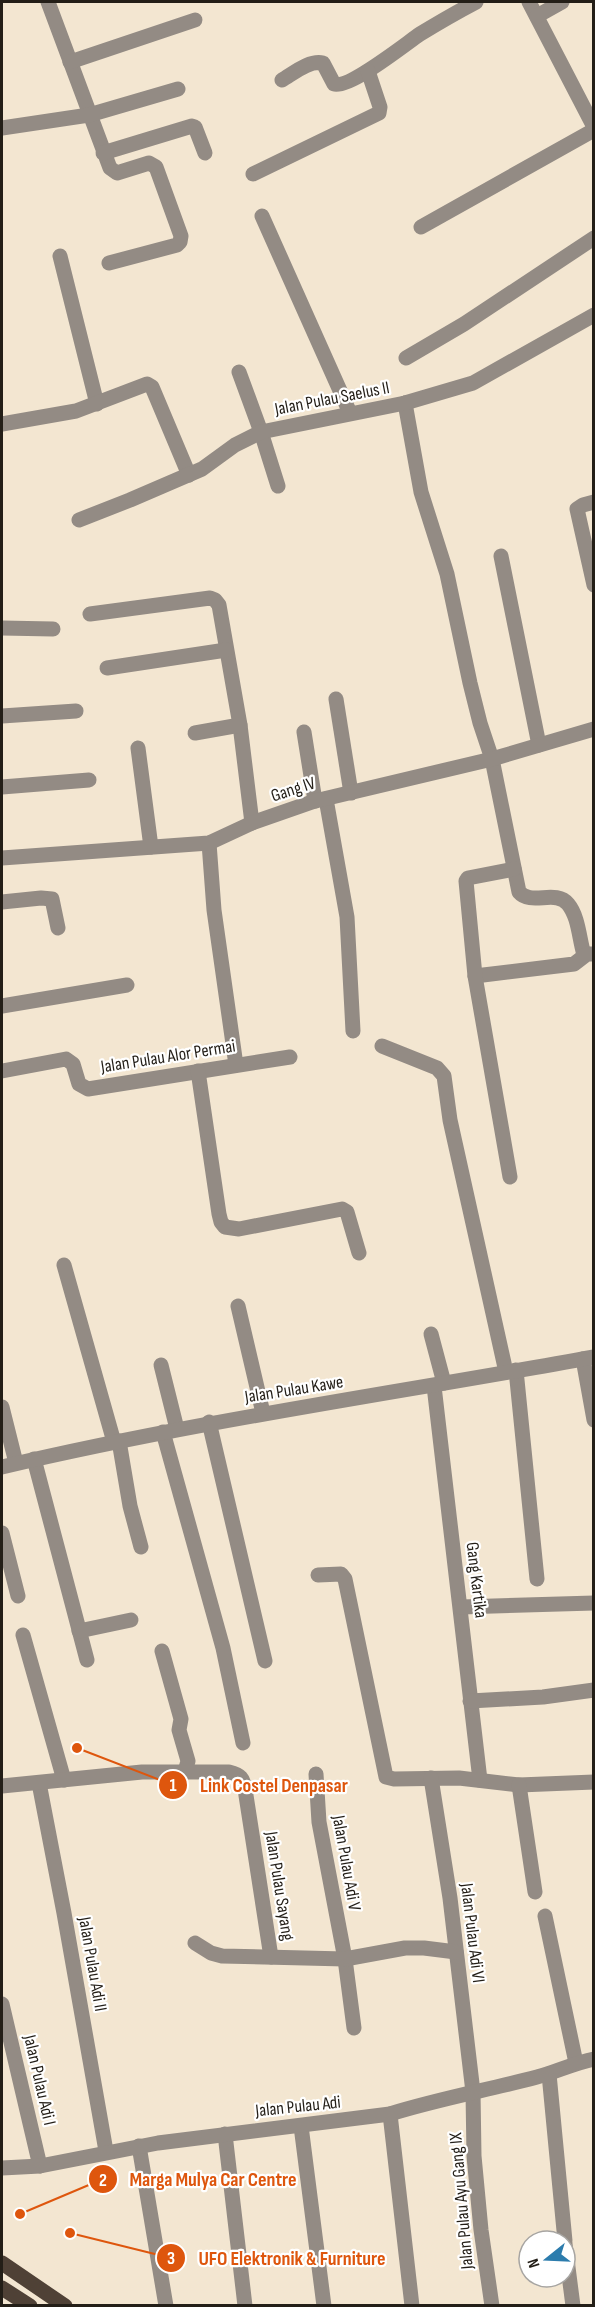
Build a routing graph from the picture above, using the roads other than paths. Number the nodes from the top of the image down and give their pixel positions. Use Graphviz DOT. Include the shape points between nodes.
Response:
graph roads {
  1 [pos="48,2"];
  2 [pos="476,2"];
  3 [pos="529,2"];
  4 [pos="562,2"];
  5 [pos="537,16"];
  6 [pos="195,20"];
  7 [pos="70,62"];
  8 [pos="368,71"];
  9 [pos="282,80"];
  10 [pos="178,89"];
  11 [pos="89,115"];
  12 [pos="2,128"];
  13 [pos="594,129"];
  14 [pos="103,153"];
  15 [pos="205,153"];
  16 [pos="253,174"];
  17 [pos="262,216"];
  18 [pos="421,227"];
  19 [pos="594,238"];
  20 [pos="60,256"];
  21 [pos="109,263"];
  22 [pos="594,315"];
  23 [pos="406,358"];
  24 [pos="239,372"];
  25 [pos="405,403"];
  26 [pos="97,404"];
  27 [pos="350,413"];
  28 [pos="2,424"];
  29 [pos="261,432"];
  30 [pos="189,475"];
  31 [pos="278,486"];
  32 [pos="594,502"];
  33 [pos="79,520"];
  34 [pos="501,556"];
  35 [pos="594,585"];
  36 [pos="90,614"];
  37 [pos="2,628"];
  38 [pos="53,629"];
  39 [pos="226,650"];
  40 [pos="107,668"];
  41 [pos="336,699"];
  42 [pos="76,711"];
  43 [pos="2,716"];
  44 [pos="240,725"];
  45 [pos="594,729"];
  46 [pos="304,732"];
  47 [pos="195,733"];
  48 [pos="539,745"];
  49 [pos="138,748"];
  50 [pos="492,759"];
  51 [pos="89,780"];
  52 [pos="2,787"];
  53 [pos="351,793"];
  54 [pos="320,800"];
  55 [pos="252,824"];
  56 [pos="208,843"];
  57 [pos="151,847"];
  58 [pos="2,858"];
  59 [pos="514,869"];
  60 [pos="2,902"];
  61 [pos="58,928"];
  62 [pos="590,954"];
  63 [pos="476,976"];
  64 [pos="127,985"];
  65 [pos="2,1006"];
  66 [pos="352,1031"];
  67 [pos="382,1046"];
  68 [pos="290,1057"];
  69 [pos="236,1065"];
  70 [pos="2,1071"];
  71 [pos="198,1071"];
  72 [pos="510,1177"];
  73 [pos="358,1253"];
  74 [pos="64,1265"];
  75 [pos="238,1306"];
  76 [pos="431,1335"];
  77 [pos="588,1358"];
  78 [pos="161,1365"];
  79 [pos="511,1371"];
  80 [pos="439,1384"];
  81 [pos="2,1407"];
  82 [pos="263,1413"];
  83 [pos="594,1420"];
  84 [pos="209,1422"];
  85 [pos="170,1430"];
  86 [pos="117,1442"];
  87 [pos="34,1459"];
  88 [pos="9,1465"];
  89 [pos="2,1533"];
  90 [pos="141,1547"];
  91 [pos="318,1575"];
  92 [pos="537,1579"];
  93 [pos="18,1596"];
  94 [pos="594,1603"];
  95 [pos="461,1607"];
  96 [pos="131,1620"];
  97 [pos="80,1631"];
  98 [pos="23,1635"];
  99 [pos="162,1651"];
  100 [pos="87,1660"];
  101 [pos="265,1661"];
  102 [pos="594,1690"];
  103 [pos="470,1701"];
  104 [pos="243,1743"];
  105 [pos="184,1772"];
  106 [pos="316,1774"];
  107 [pos="431,1778"];
  108 [pos="64,1780"];
  109 [pos="480,1780"];
  110 [pos="594,1782"];
  111 [pos="39,1783"];
  112 [pos="519,1785"];
  113 [pos="2,1786"];
  114 [pos="535,1892"];
  115 [pos="545,1916"];
  116 [pos="195,1943"];
  117 [pos="456,1952"];
  118 [pos="271,1957"];
  119 [pos="345,1959"];
  120 [pos="2,2004"];
  121 [pos="354,2028"];
  122 [pos="594,2059"];
  123 [pos="576,2063"];
  124 [pos="549,2074"];
  125 [pos="473,2092"];
  126 [pos="390,2114"];
  127 [pos="301,2126"];
  128 [pos="225,2134"];
  129 [pos="139,2146"];
  130 [pos="106,2151"];
  131 [pos="40,2166"];
  132 [pos="2,2168"];
  133 [pos="564,2229"];
  134 [pos="2,2263"];
  135 [pos="2,2288"];
  136 [pos="571,2289"];
  137 [pos="30,2306"];
  138 [pos="65,2306"];
  139 [pos="166,2306"];
  140 [pos="245,2306"];
  141 [pos="324,2306"];
  142 [pos="412,2306"];
  143 [pos="492,2306"];
  144 [pos="573,2306"];
  1 -- 7 [label="street"];
  2 -- 8 [label="street" via="417,36"];
  3 -- 5 [label="street"];
  4 -- 5 [label="street"];
  5 -- 13 [label="street"];
  6 -- 7 [label="street"];
  7 -- 11 [label="street"];
  8 -- 9 [label="street" via="335,86 322,63 314,62"];
  8 -- 16 [label="street" via="379,112"];
  10 -- 11 [label="street"];
  11 -- 12 [label="street"];
  11 -- 14 [label="street"];
  13 -- 18 [label="street"];
  14 -- 15 [label="street" via="192,126"];
  14 -- 21 [label="street" via="117,173 150,163 156,167 181,236 177,246"];
  17 -- 27 [label="street"];
  19 -- 23 [label="street"];
  20 -- 26 [label="street"];
  22 -- 25 [label="street, Jalan Pulau Saelus II" via="473,382"];
  24 -- 29 [label="street"];
  25 -- 27 [label="street, Jalan Pulau Saelus II"];
  25 -- 50 [label="street" via="422,492 447,574 470,683"];
  26 -- 28 [label="street"];
  26 -- 30 [label="street" via="138,386 152,387"];
  27 -- 29 [label="street, Jalan Pulau Saelus II"];
  29 -- 30 [label="street, Jalan Pulau Saelus II"];
  29 -- 31 [label="street"];
  30 -- 33 [label="street, Jalan Pulau Saelus II"];
  32 -- 35 [label="street" via="580,506 577,511"];
  34 -- 48 [label="street"];
  36 -- 39 [label="street" via="210,598 219,605"];
  37 -- 38 [label="street"];
  39 -- 40 [label="street"];
  39 -- 44 [label="street"];
  41 -- 53 [label="street"];
  42 -- 43 [label="street"];
  44 -- 47 [label="street"];
  44 -- 55 [label="street"];
  45 -- 48 [label="street, Gang IV"];
  46 -- 54 [label="street"];
  48 -- 50 [label="street, Gang IV"];
  49 -- 57 [label="street"];
  50 -- 53 [label="street, Gang IV"];
  50 -- 59 [label="street"];
  51 -- 52 [label="street"];
  53 -- 54 [label="street, Gang IV"];
  54 -- 55 [label="street, Gang IV"];
  54 -- 66 [label="street" via="348,917"];
  55 -- 56 [label="street, Gang IV"];
  56 -- 57 [label="street, Gang IV"];
  56 -- 69 [label="street"];
  57 -- 58 [label="street, Gang IV"];
  59 -- 62 [label="street" via="522,896 559,898 568,903 583,951"];
  59 -- 63 [label="street" via="476,875 466,881"];
  60 -- 61 [label="street" via="52,899"];
  62 -- 63 [label="street" via="574,963"];
  63 -- 72 [label="street"];
  64 -- 65 [label="street"];
  67 -- 79 [label="street" via="437,1068 444,1076 450,1120"];
  68 -- 69 [label="street, Jalan Pulau Alor Permai"];
  69 -- 71 [label="street, Jalan Pulau Alor Permai"];
  70 -- 71 [label="street, Jalan Pulau Alor Permai" via="66,1059 73,1064 79,1084 88,1089"];
  71 -- 73 [label="street" via="219,1214 225,1227 239,1229 342,1209 347,1212"];
  74 -- 86 [label="street"];
  75 -- 82 [label="street"];
  76 -- 80 [label="street, Gang Kartika"];
  77 -- 79 [label="street, Jalan Pulau Kawe"];
  77 -- 83 [label="street"];
  78 -- 85 [label="street"];
  79 -- 80 [label="street, Jalan Pulau Kawe"];
  79 -- 92 [label="street"];
  80 -- 82 [label="street, Jalan Pulau Kawe"];
  80 -- 95 [label="street, Gang Kartika" via="449,1520"];
  81 -- 88 [label="street"];
  82 -- 84 [label="street, Jalan Pulau Kawe"];
  84 -- 85 [label="street, Jalan Pulau Kawe"];
  84 -- 101 [label="street"];
  85 -- 86 [label="street, Jalan Pulau Kawe"];
  85 -- 104 [label="street"];
  86 -- 87 [label="street, Jalan Pulau Kawe"];
  86 -- 90 [label="street"];
  87 -- 88 [label="street, Jalan Pulau Kawe"];
  87 -- 97 [label="street"];
  89 -- 93 [label="street"];
  91 -- 107 [label="street" via="341,1574 345,1579 385,1774 394,1779"];
  94 -- 95 [label="street"];
  95 -- 103 [label="street, Gang Kartika"];
  96 -- 97 [label="street"];
  97 -- 100 [label="street"];
  98 -- 108 [label="street"];
  99 -- 105 [label="street" via="182,1719 179,1730 188,1761"];
  102 -- 103 [label="street"];
  103 -- 109 [label="street, Gang Kartika"];
  105 -- 108 [label="street, Jalan Pulau Sayang"];
  105 -- 118 [label="street, Jalan Pulau Sayang" via="229,1772 243,1779"];
  106 -- 119 [label="street, Jalan Pulau Adi V" via="319,1822"];
  107 -- 109 [label="street"];
  107 -- 117 [label="street, Jalan Pulau Adi VI"];
  108 -- 111 [label="street, Jalan Pulau Sayang"];
  109 -- 112 [label="street"];
  110 -- 112 [label="street"];
  111 -- 113 [label="street, Jalan Pulau Sayang"];
  111 -- 130 [label="street, Jalan Pulau Adi II"];
  112 -- 114 [label="street"];
  115 -- 123 [label="street"];
  116 -- 118 [label="street" via="222,1956"];
  117 -- 119 [label="street" via="405,1948"];
  117 -- 125 [label="street, Jalan Pulau Adi VI"];
  118 -- 119 [label="street"];
  119 -- 121 [label="street, Jalan Pulau Adi V"];
  120 -- 131 [label="street, Jalan Pulau Adi I"];
  122 -- 123 [label="street, Jalan Pulau Adi"];
  123 -- 124 [label="street, Jalan Pulau Adi"];
  124 -- 125 [label="street, Jalan Pulau Adi"];
  124 -- 133 [label="street"];
  125 -- 126 [label="street, Jalan Pulau Adi"];
  125 -- 143 [label="street, Jalan Pulau Ayu Gang IX" via="475,2167"];
  126 -- 127 [label="street, Jalan Pulau Adi"];
  126 -- 142 [label="street"];
  127 -- 128 [label="street, Jalan Pulau Adi"];
  127 -- 141 [label="street"];
  128 -- 129 [label="street, Jalan Pulau Adi"];
  128 -- 140 [label="street"];
  129 -- 130 [label="street, Jalan Pulau Adi"];
  129 -- 139 [label="street"];
  130 -- 131 [label="street, Jalan Pulau Adi"];
  131 -- 132 [label="street, Jalan Pulau Adi"];
  134 -- 138 [label="main road"];
  135 -- 137 [label="main road"];
  136 -- 144 [label="street"];
}
